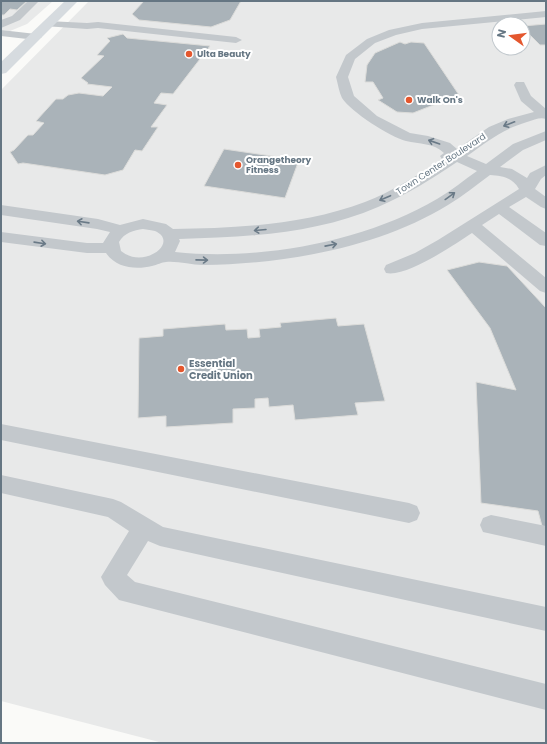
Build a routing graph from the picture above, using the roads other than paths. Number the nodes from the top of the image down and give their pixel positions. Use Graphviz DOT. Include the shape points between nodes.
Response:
graph roads {
  1 [pos="34,1"];
  2 [pos="72,1"];
  3 [pos="58,14"];
  4 [pos="546,14"];
  5 [pos="48,24"];
  6 [pos="98,24"];
  7 [pos="1,25"];
  8 [pos="1,34"];
  9 [pos="36,37"];
  10 [pos="236,40"];
  11 [pos="1,70"];
  12 [pos="545,110"];
  13 [pos="546,135"];
  14 [pos="456,156"];
  15 [pos="546,169"];
  16 [pos="487,170"];
  17 [pos="527,190"];
  18 [pos="546,204"];
  19 [pos="499,207"];
  20 [pos="1,210"];
  21 [pos="350,213"];
  22 [pos="472,225"];
  23 [pos="121,230"];
  24 [pos="170,234"];
  25 [pos="370,234"];
  26 [pos="1,237"];
  27 [pos="546,241"];
  28 [pos="110,248"];
  29 [pos="163,256"];
  30 [pos="392,269"];
  31 [pos="546,287"];
  32 [pos="1,432"];
  33 [pos="2,486"];
  34 [pos="409,513"];
  35 [pos="492,525"];
  36 [pos="144,528"];
  37 [pos="546,536"];
  38 [pos="546,619"];
  39 [pos="546,697"];
  1 -- 7 [label="street" via="16,18 6,20"];
  2 -- 3 [label="main road"];
  3 -- 5 [label="main road"];
  3 -- 6 [label="street" via="91,20"];
  4 -- 14 [label="street" via="422,26 393,32 371,41 350,57 342,77 348,97 372,119 407,137 416,146 435,155"];
  5 -- 6 [label="street"];
  5 -- 9 [label="main road"];
  6 -- 10 [label="street"];
  8 -- 9 [label="street"];
  9 -- 11 [label="main road"];
  12 -- 14 [label="street, Town Center Boulevard, one-way" via="494,130"];
  13 -- 16 [label="street" via="518,147"];
  14 -- 16 [label="street"];
  14 -- 21 [label="street, Town Center Boulevard, one-way" via="397,193"];
  15 -- 17 [label="street" via="535,176"];
  16 -- 17 [label="street" via="495,179"];
  25 -- 16 [label="street, one-way" via="392,227 442,202"];
  17 -- 18 [label="street"];
  17 -- 19 [label="street"];
  19 -- 22 [label="street"];
  19 -- 27 [label="street"];
  23 -- 20 [label="street, one-way" via="98,224"];
  21 -- 24 [label="street, Town Center Boulevard, one-way" via="266,230"];
  21 -- 25 [label="street"];
  22 -- 30 [label="street" via="421,258"];
  22 -- 31 [label="street"];
  23 -- 24 [label="street, Town Center Boulevard" via="143,224 159,227"];
  23 -- 28 [label="street" via="111,241"];
  24 -- 29 [label="street" via="172,246"];
  29 -- 25 [label="street, one-way" via="201,260 267,257 336,244"];
  26 -- 28 [label="street, one-way" via="87,248"];
  28 -- 29 [label="street" via="119,259 127,262 148,262"];
  32 -- 34 [label="street"];
  33 -- 36 [label="street" via="113,509"];
  35 -- 37 [label="street"];
  36 -- 38 [label="street" via="160,536"];
  36 -- 39 [label="street" via="113,576 128,592"];
}
